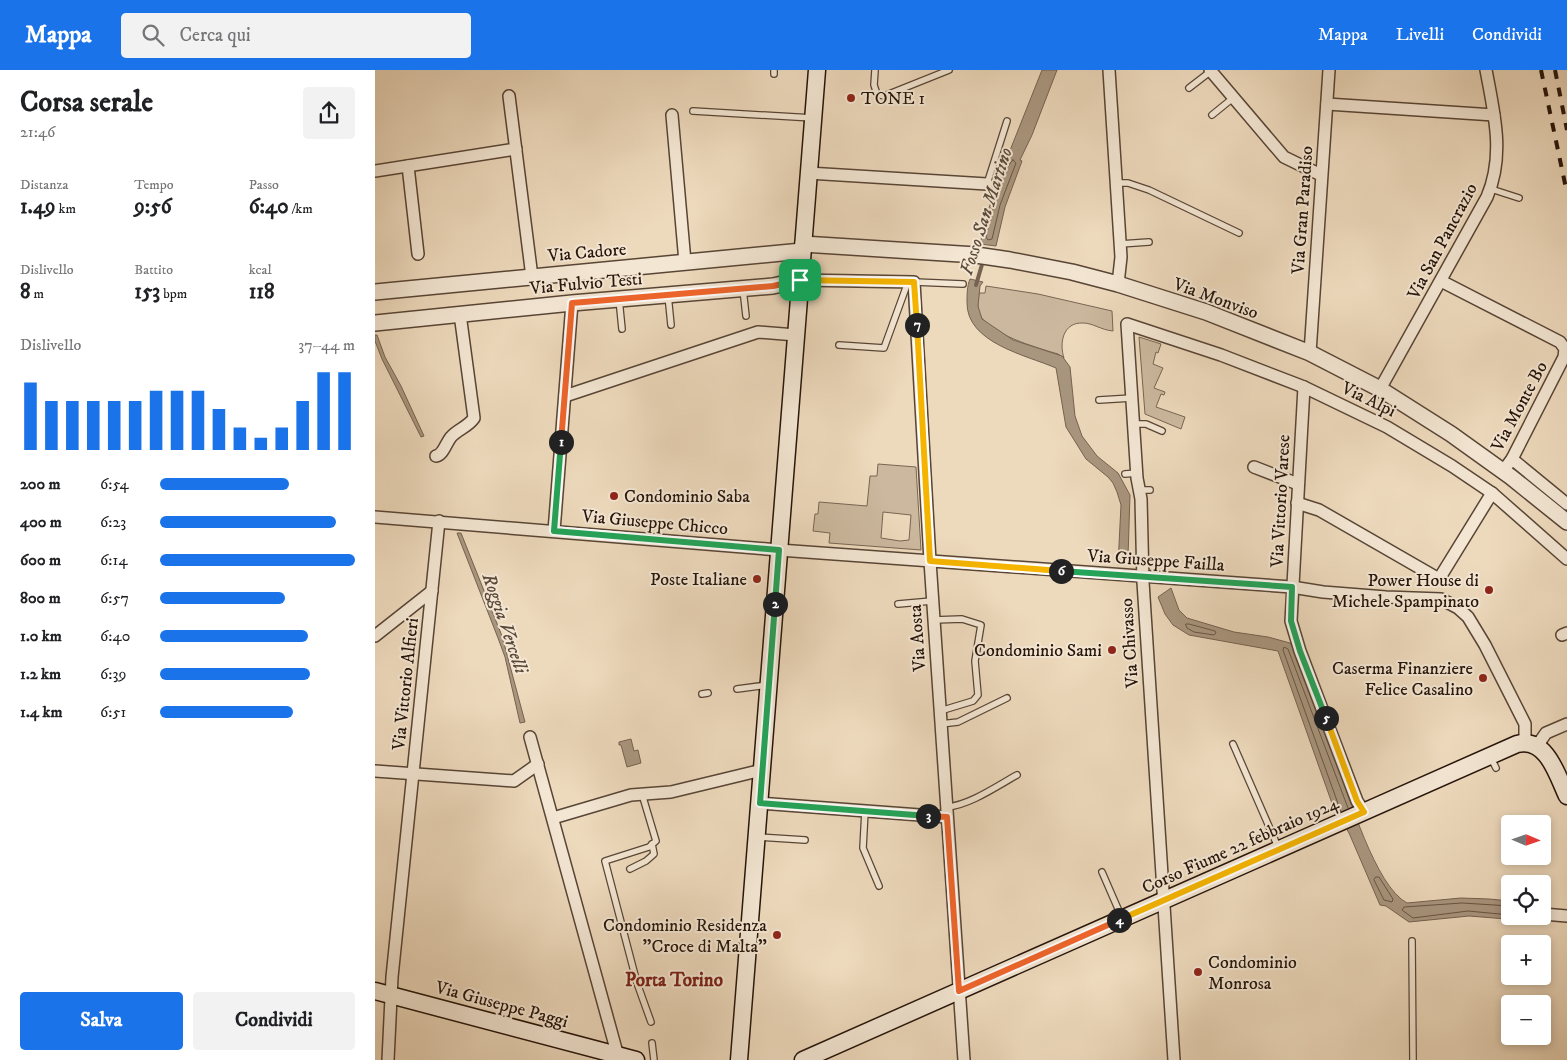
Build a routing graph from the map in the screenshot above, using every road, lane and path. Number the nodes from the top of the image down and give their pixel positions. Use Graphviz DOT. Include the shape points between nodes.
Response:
graph roads {
  1 [pos="817,70"];
  2 [pos="875,70"];
  3 [pos="949,70"];
  4 [pos="1109,70"];
  5 [pos="1210,70"];
  6 [pos="1329,70"];
  7 [pos="1486,70"];
  8 [pos="1189,88"];
  9 [pos="509,96"];
  10 [pos="1233,98"];
  11 [pos="1327,104"];
  12 [pos="693,111"];
  13 [pos="1212,114"];
  14 [pos="672,115"];
  15 [pos="1494,115"];
  16 [pos="813,118"];
  17 [pos="1007,120"];
  18 [pos="516,149"];
  19 [pos="408,166"];
  20 [pos="375,171"];
  21 [pos="809,173"];
  22 [pos="1321,175"];
  23 [pos="1116,183"];
  24 [pos="987,184"];
  25 [pos="1491,189"];
  26 [pos="1519,198"];
  27 [pos="1239,233"];
  28 [pos="1149,242"];
  29 [pos="1120,244"];
  30 [pos="802,248"];
  31 [pos="418,254"];
  32 [pos="685,262"];
  33 [pos="532,277"];
  34 [pos="800,280"];
  35 [pos="1441,281"];
  36 [pos="911,282"];
  37 [pos="963,284"];
  38 [pos="1118,284"];
  39 [pos="379,288"];
  40 [pos="743,288"];
  41 [pos="668,295"];
  42 [pos="619,299"];
  43 [pos="572,303"];
  44 [pos="459,314"];
  45 [pos="746,316"];
  46 [pos="375,323"];
  47 [pos="1127,324"];
  48 [pos="671,325"];
  49 [pos="622,329"];
  50 [pos="796,335"];
  51 [pos="839,346"];
  52 [pos="1310,352"];
  53 [pos="1304,387"];
  54 [pos="1380,389"];
  55 [pos="565,396"];
  56 [pos="1132,398"];
  57 [pos="1099,400"];
  58 [pos="1134,424"];
  59 [pos="1162,431"];
  60 [pos="435,456"];
  61 [pos="1507,465"];
  62 [pos="1254,467"];
  63 [pos="1298,484"];
  64 [pos="1492,494"];
  65 [pos="1297,503"];
  66 [pos="1567,504"];
  67 [pos="375,517"];
  68 [pos="439,521"];
  69 [pos="1567,522"];
  70 [pos="554,531"];
  71 [pos="779,550"];
  72 [pos="1567,559"];
  73 [pos="930,561"];
  74 [pos="1142,577"];
  75 [pos="1439,579"];
  76 [pos="1292,587"];
  77 [pos="432,591"];
  78 [pos="1441,599"];
  79 [pos="932,602"];
  80 [pos="898,604"];
  81 [pos="934,620"];
  82 [pos="375,636"];
  83 [pos="769,685"];
  84 [pos="737,689"];
  85 [pos="1007,698"];
  86 [pos="940,712"];
  87 [pos="941,724"];
  88 [pos="1567,724"];
  89 [pos="531,737"];
  90 [pos="1233,744"];
  91 [pos="1531,744"];
  92 [pos="538,764"];
  93 [pos="762,770"];
  94 [pos="375,771"];
  95 [pos="413,773"];
  96 [pos="1017,775"];
  97 [pos="642,794"];
  98 [pos="1567,796"];
  99 [pos="760,803"];
  100 [pos="865,811"];
  101 [pos="947,812"];
  102 [pos="1360,814"];
  103 [pos="648,815"];
  104 [pos="553,818"];
  105 [pos="656,821"];
  106 [pos="757,837"];
  107 [pos="805,840"];
  108 [pos="652,844"];
  109 [pos="1279,850"];
  110 [pos="630,869"];
  111 [pos="1102,872"];
  112 [pos="879,886"];
  113 [pos="1165,900"];
  114 [pos="1551,915"];
  115 [pos="1567,916"];
  116 [pos="1122,919"];
  117 [pos="1412,941"];
  118 [pos="959,991"];
  119 [pos="383,993"];
  120 [pos="651,1022"];
  121 [pos="652,1043"];
  122 [pos="619,1058"];
  123 [pos="388,1060"];
  124 [pos="636,1060"];
  125 [pos="653,1060"];
  126 [pos="739,1060"];
  127 [pos="803,1060"];
  128 [pos="964,1060"];
  129 [pos="1174,1060"];
  130 [pos="1413,1060"];
  1 -- 16 [label="main road"];
  2 -- 3 [label="lane" via="877,94 884,96"];
  4 -- 23 [label="street"];
  5 -- 8 [label="lane"];
  5 -- 10 [label="street"];
  6 -- 11 [label="street, Via Gran Paradiso"];
  7 -- 15 [label="street, Via San Pancrazio"];
  9 -- 18 [label="street"];
  10 -- 13 [label="lane"];
  10 -- 22 [label="street" via="1284,157"];
  11 -- 15 [label="street"];
  11 -- 22 [label="street, Via Gran Paradiso"];
  12 -- 16 [label="lane"];
  14 -- 32 [label="street"];
  15 -- 25 [label="street, Via San Pancrazio" via="1497,156"];
  16 -- 21 [label="main road"];
  17 -- 24 [label="lane"];
  18 -- 19 [label="street"];
  18 -- 33 [label="street"];
  19 -- 20 [label="street"];
  19 -- 31 [label="street"];
  21 -- 24 [label="street"];
  21 -- 30 [label="main road"];
  22 -- 52 [label="street, Via Gran Paradiso"];
  23 -- 27 [label="lane" via="1149,190"];
  23 -- 29 [label="street"];
  25 -- 26 [label="lane"];
  25 -- 35 [label="street, Via San Pancrazio"];
  28 -- 29 [label="lane"];
  29 -- 38 [label="street"];
  30 -- 32 [label="street, Via Cadore"];
  30 -- 34 [label="main road"];
  30 -- 38 [label="street, Via Monviso" via="984,256"];
  32 -- 33 [label="street, Via Cadore"];
  33 -- 39 [label="street, Via Cadore"];
  34 -- 36 [label="street"];
  34 -- 40 [label="street, Via Fulvio Testi"];
  34 -- 50 [label="main road"];
  35 -- 54 [label="street, Via San Pancrazio"];
  35 -- 61 [label="street, Via Monte Bo" via="1560,342 1565,349 1564,357"];
  36 -- 37 [label="lane"];
  36 -- 51 [label="lane" via="884,348"];
  36 -- 73 [label="street, Via Aosta"];
  38 -- 52 [label="street, Via Monviso" via="1206,312"];
  40 -- 41 [label="street, Via Fulvio Testi"];
  40 -- 45 [label="lane"];
  41 -- 42 [label="street, Via Fulvio Testi"];
  41 -- 48 [label="lane"];
  42 -- 43 [label="street, Via Fulvio Testi"];
  42 -- 49 [label="lane"];
  43 -- 44 [label="street, Via Fulvio Testi"];
  43 -- 55 [label="street"];
  44 -- 46 [label="street, Via Fulvio Testi"];
  44 -- 60 [label="street" via="474,418 455,433 441,454"];
  47 -- 53 [label="street, Via Alpi"];
  47 -- 56 [label="street, Via Chivasso"];
  50 -- 55 [label="street" via="758,332"];
  50 -- 71 [label="main road"];
  52 -- 54 [label="street, Via Monviso"];
  53 -- 63 [label="street, Via Vittorio Varese"];
  53 -- 64 [label="street, Via Alpi" via="1387,427"];
  54 -- 61 [label="street, Via Monviso"];
  55 -- 70 [label="street"];
  56 -- 57 [label="lane"];
  56 -- 58 [label="street, Via Chivasso"];
  58 -- 59 [label="lane" via="1146,424"];
  58 -- 74 [label="street, Via Chivasso" via="1131,473 1145,493"];
  61 -- 66 [label="street, Via Monviso"];
  61 -- 69 [label="street, Via Monviso"];
  62 -- 63 [label="street"];
  63 -- 65 [label="street, Via Vittorio Varese"];
  64 -- 72 [label="street, Via Alpi"];
  64 -- 75 [label="street"];
  65 -- 75 [label="street" via="1319,510"];
  65 -- 76 [label="street, Via Vittorio Varese"];
  67 -- 68 [label="street, Via Giuseppe Chicco"];
  68 -- 70 [label="street, Via Giuseppe Chicco"];
  68 -- 77 [label="street, Via Vittorio Alfieri"];
  70 -- 71 [label="street, Via Giuseppe Chicco"];
  71 -- 73 [label="street, Via Giuseppe Failla"];
  71 -- 83 [label="main road"];
  73 -- 74 [label="street, Via Giuseppe Failla"];
  73 -- 79 [label="street, Via Aosta"];
  74 -- 76 [label="street, Via Giuseppe Failla"];
  74 -- 113 [label="street, Via Chivasso"];
  75 -- 78 [label="street"];
  76 -- 78 [label="street, Via Giuseppe Failla"];
  76 -- 102 [label="street, Via Vittorio Varese" via="1291,621"];
  77 -- 82 [label="street"];
  77 -- 95 [label="street, Via Vittorio Alfieri"];
  78 -- 91 [label="street" via="1468,617 1525,724"];
  79 -- 80 [label="lane"];
  79 -- 81 [label="street, Via Aosta"];
  81 -- 86 [label="street, Via Aosta"];
  81 -- 86 [label="lane" via="962,619 981,625 975,660 978,695 973,701"];
  83 -- 84 [label="lane"];
  83 -- 93 [label="main road"];
  85 -- 87 [label="lane" via="958,722"];
  86 -- 87 [label="street, Via Aosta"];
  87 -- 101 [label="street, Via Aosta"];
  88 -- 91 [label="street"];
  89 -- 92 [label="street"];
  90 -- 109 [label="lane"];
  91 -- 98 [label="main road" via="1544,751"];
  91 -- 102 [label="main road, Corso Fiume 22 febbraio 1924"];
  92 -- 95 [label="street" via="514,781"];
  92 -- 104 [label="street"];
  93 -- 97 [label="street" via="671,792"];
  93 -- 99 [label="main road"];
  94 -- 95 [label="street"];
  95 -- 119 [label="street, Via Vittorio Alfieri"];
  96 -- 101 [label="lane"];
  97 -- 103 [label="lane"];
  97 -- 104 [label="street"];
  99 -- 100 [label="street"];
  99 -- 106 [label="main road"];
  100 -- 101 [label="street"];
  100 -- 112 [label="lane" via="863,848"];
  101 -- 118 [label="street, Via Aosta"];
  102 -- 109 [label="main road, Corso Fiume 22 febbraio 1924"];
  103 -- 105 [label="lane"];
  103 -- 108 [label="lane" via="656,840"];
  104 -- 122 [label="street"];
  106 -- 107 [label="lane"];
  106 -- 126 [label="main road"];
  108 -- 110 [label="lane" via="654,854"];
  108 -- 120 [label="lane" via="605,861 637,983"];
  109 -- 113 [label="main road, Corso Fiume 22 febbraio 1924"];
  111 -- 116 [label="lane"];
  113 -- 116 [label="main road, Corso Fiume 22 febbraio 1924"];
  113 -- 129 [label="street, Via Chivasso"];
  114 -- 115 [label="street"];
  116 -- 118 [label="main road, Corso Fiume 22 febbraio 1924"];
  117 -- 130 [label="lane"];
  118 -- 127 [label="main road, Corso Fiume 22 febbraio 1924"];
  118 -- 128 [label="street, Via Aosta"];
  119 -- 122 [label="main road, Via Giuseppe Paggi"];
  119 -- 123 [label="street, Via Vittorio Alfieri"];
  121 -- 125 [label="lane"];
  122 -- 124 [label="main road, Via Giuseppe Paggi"];
}
